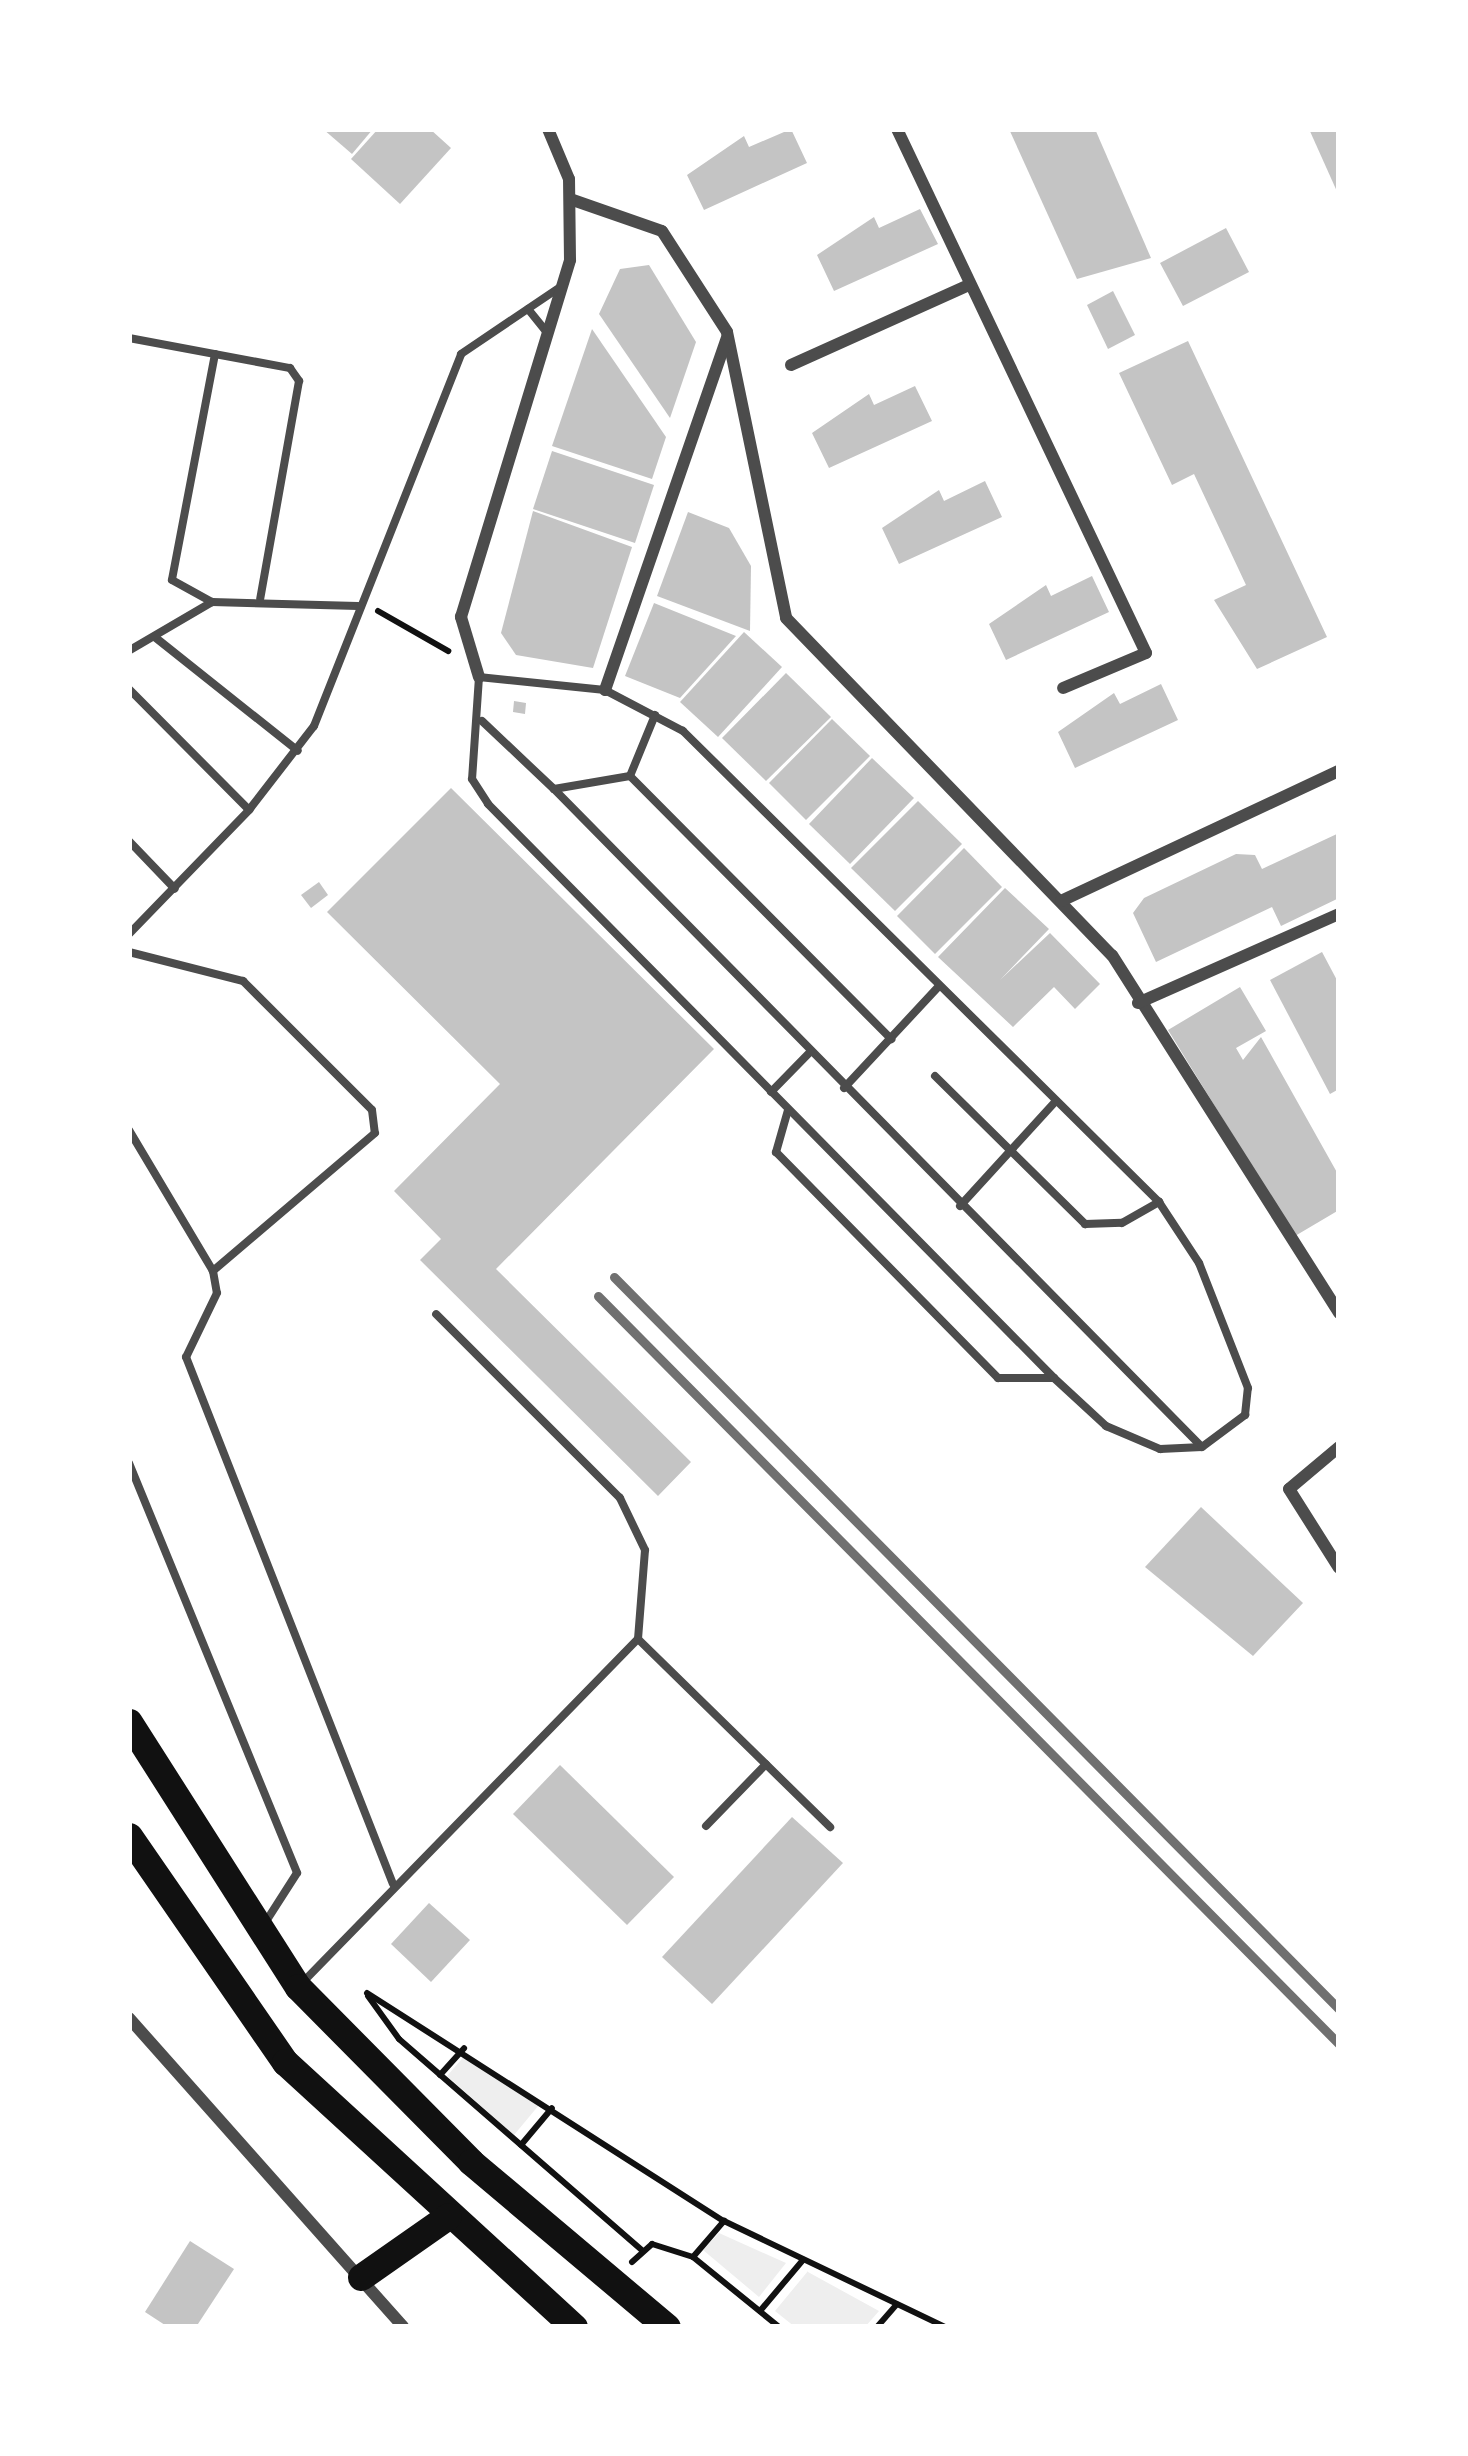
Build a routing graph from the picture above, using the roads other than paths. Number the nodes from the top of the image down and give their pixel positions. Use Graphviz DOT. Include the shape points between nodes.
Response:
graph roads {
  1 [pos="548,129"];
  2 [pos="897,129"];
  3 [pos="570,199"];
  4 [pos="969,285"];
  5 [pos="563,286"];
  6 [pos="528,309"];
  7 [pos="549,335"];
  8 [pos="728,336"];
  9 [pos="129,338"];
  10 [pos="215,355"];
  11 [pos="791,365"];
  12 [pos="260,599"];
  13 [pos="212,602"];
  14 [pos="358,606"];
  15 [pos="156,638"];
  16 [pos="129,652"];
  17 [pos="479,677"];
  18 [pos="1063,688"];
  19 [pos="129,689"];
  20 [pos="604,691"];
  21 [pos="655,715"];
  22 [pos="482,721"];
  23 [pos="298,751"];
  24 [pos="1339,771"];
  25 [pos="630,776"];
  26 [pos="554,788"];
  27 [pos="249,810"];
  28 [pos="129,841"];
  29 [pos="175,889"];
  30 [pos="1061,901"];
  31 [pos="1339,914"];
  32 [pos="129,934"];
  33 [pos="129,952"];
  34 [pos="939,986"];
  35 [pos="1138,1003"];
  36 [pos="891,1039"];
  37 [pos="810,1052"];
  38 [pos="935,1076"];
  39 [pos="844,1088"];
  40 [pos="771,1092"];
  41 [pos="1056,1102"];
  42 [pos="788,1110"];
  43 [pos="129,1130"];
  44 [pos="1010,1152"];
  45 [pos="1159,1202"];
  46 [pos="960,1206"];
  47 [pos="213,1271"];
  48 [pos="1339,1313"];
  49 [pos="436,1314"];
  50 [pos="1054,1378"];
  51 [pos="1202,1447"];
  52 [pos="1339,1447"];
  53 [pos="129,1463"];
  54 [pos="1339,1568"];
  55 [pos="638,1639"];
  56 [pos="129,1722"];
  57 [pos="766,1764"];
  58 [pos="706,1826"];
  59 [pos="830,1827"];
  60 [pos="129,1836"];
  61 [pos="393,1884"];
  62 [pos="258,1934"];
  63 [pos="298,1987"];
  64 [pos="129,2018"];
  65 [pos="448,2216"];
  66 [pos="362,2277"];
  67 [pos="403,2327"];
  68 [pos="574,2327"];
  69 [pos="667,2327"];
  1 -- 3 [label="street"];
  2 -- 4 [label="street"];
  3 -- 5 [label="street"];
  3 -- 8 [label="street" via="662,231"];
  4 -- 11 [label="street"];
  4 -- 18 [label="street" via="1146,652"];
  5 -- 6 [label="lane"];
  5 -- 7 [label="street"];
  6 -- 7 [label="lane"];
  6 -- 14 [label="lane" via="461,354"];
  7 -- 17 [label="street" via="461,617 463,653"];
  8 -- 20 [label="street"];
  8 -- 30 [label="street" via="786,618"];
  9 -- 10 [label="lane"];
  10 -- 12 [label="lane" via="290,368 299,381"];
  10 -- 13 [label="lane" via="172,580"];
  12 -- 13 [label="lane"];
  12 -- 14 [label="lane"];
  13 -- 15 [label="lane"];
  14 -- 23 [label="lane"];
  15 -- 16 [label="lane"];
  15 -- 23 [label="lane"];
  17 -- 20 [label="lane"];
  17 -- 22 [label="lane"];
  19 -- 27 [label="lane"];
  20 -- 21 [label="lane"];
  21 -- 25 [label="lane"];
  21 -- 34 [label="lane"];
  22 -- 26 [label="lane"];
  22 -- 40 [label="lane" via="472,779 488,804"];
  23 -- 27 [label="lane"];
  24 -- 30 [label="street"];
  25 -- 26 [label="lane"];
  25 -- 36 [label="lane"];
  26 -- 37 [label="lane"];
  27 -- 29 [label="lane"];
  28 -- 29 [label="lane"];
  29 -- 32 [label="lane"];
  30 -- 35 [label="street" via="1112,955"];
  31 -- 35 [label="street"];
  33 -- 47 [label="lane" via="244,981 372,1110 375,1132"];
  34 -- 36 [label="lane"];
  34 -- 41 [label="lane"];
  35 -- 48 [label="street"];
  36 -- 39 [label="lane"];
  37 -- 39 [label="lane"];
  37 -- 40 [label="lane"];
  38 -- 44 [label="lane"];
  39 -- 46 [label="lane"];
  40 -- 42 [label="lane"];
  41 -- 44 [label="lane"];
  41 -- 45 [label="lane"];
  42 -- 50 [label="lane"];
  42 -- 50 [label="lane" via="776,1152 982,1362 998,1378"];
  43 -- 47 [label="lane"];
  44 -- 45 [label="lane" via="1091,1226"];
  44 -- 46 [label="lane"];
  45 -- 51 [label="lane" via="1199,1263 1248,1388 1245,1414"];
  46 -- 51 [label="lane"];
  47 -- 61 [label="lane" via="217,1293 186,1357"];
  49 -- 55 [label="lane" via="620,1498 645,1550"];
  50 -- 51 [label="lane" via="1136,1444"];
  52 -- 54 [label="street" via="1289,1489"];
  53 -- 62 [label="lane" via="297,1873"];
  55 -- 57 [label="lane"];
  55 -- 61 [label="lane"];
  56 -- 62 [label="highway"];
  57 -- 58 [label="lane"];
  57 -- 59 [label="lane"];
  60 -- 65 [label="highway" via="285,2062"];
  61 -- 63 [label="lane"];
  62 -- 63 [label="highway"];
  63 -- 69 [label="highway" via="471,2162"];
  64 -- 66 [label="street"];
  65 -- 66 [label="highway"];
  65 -- 68 [label="highway"];
  66 -- 67 [label="street"];
}
